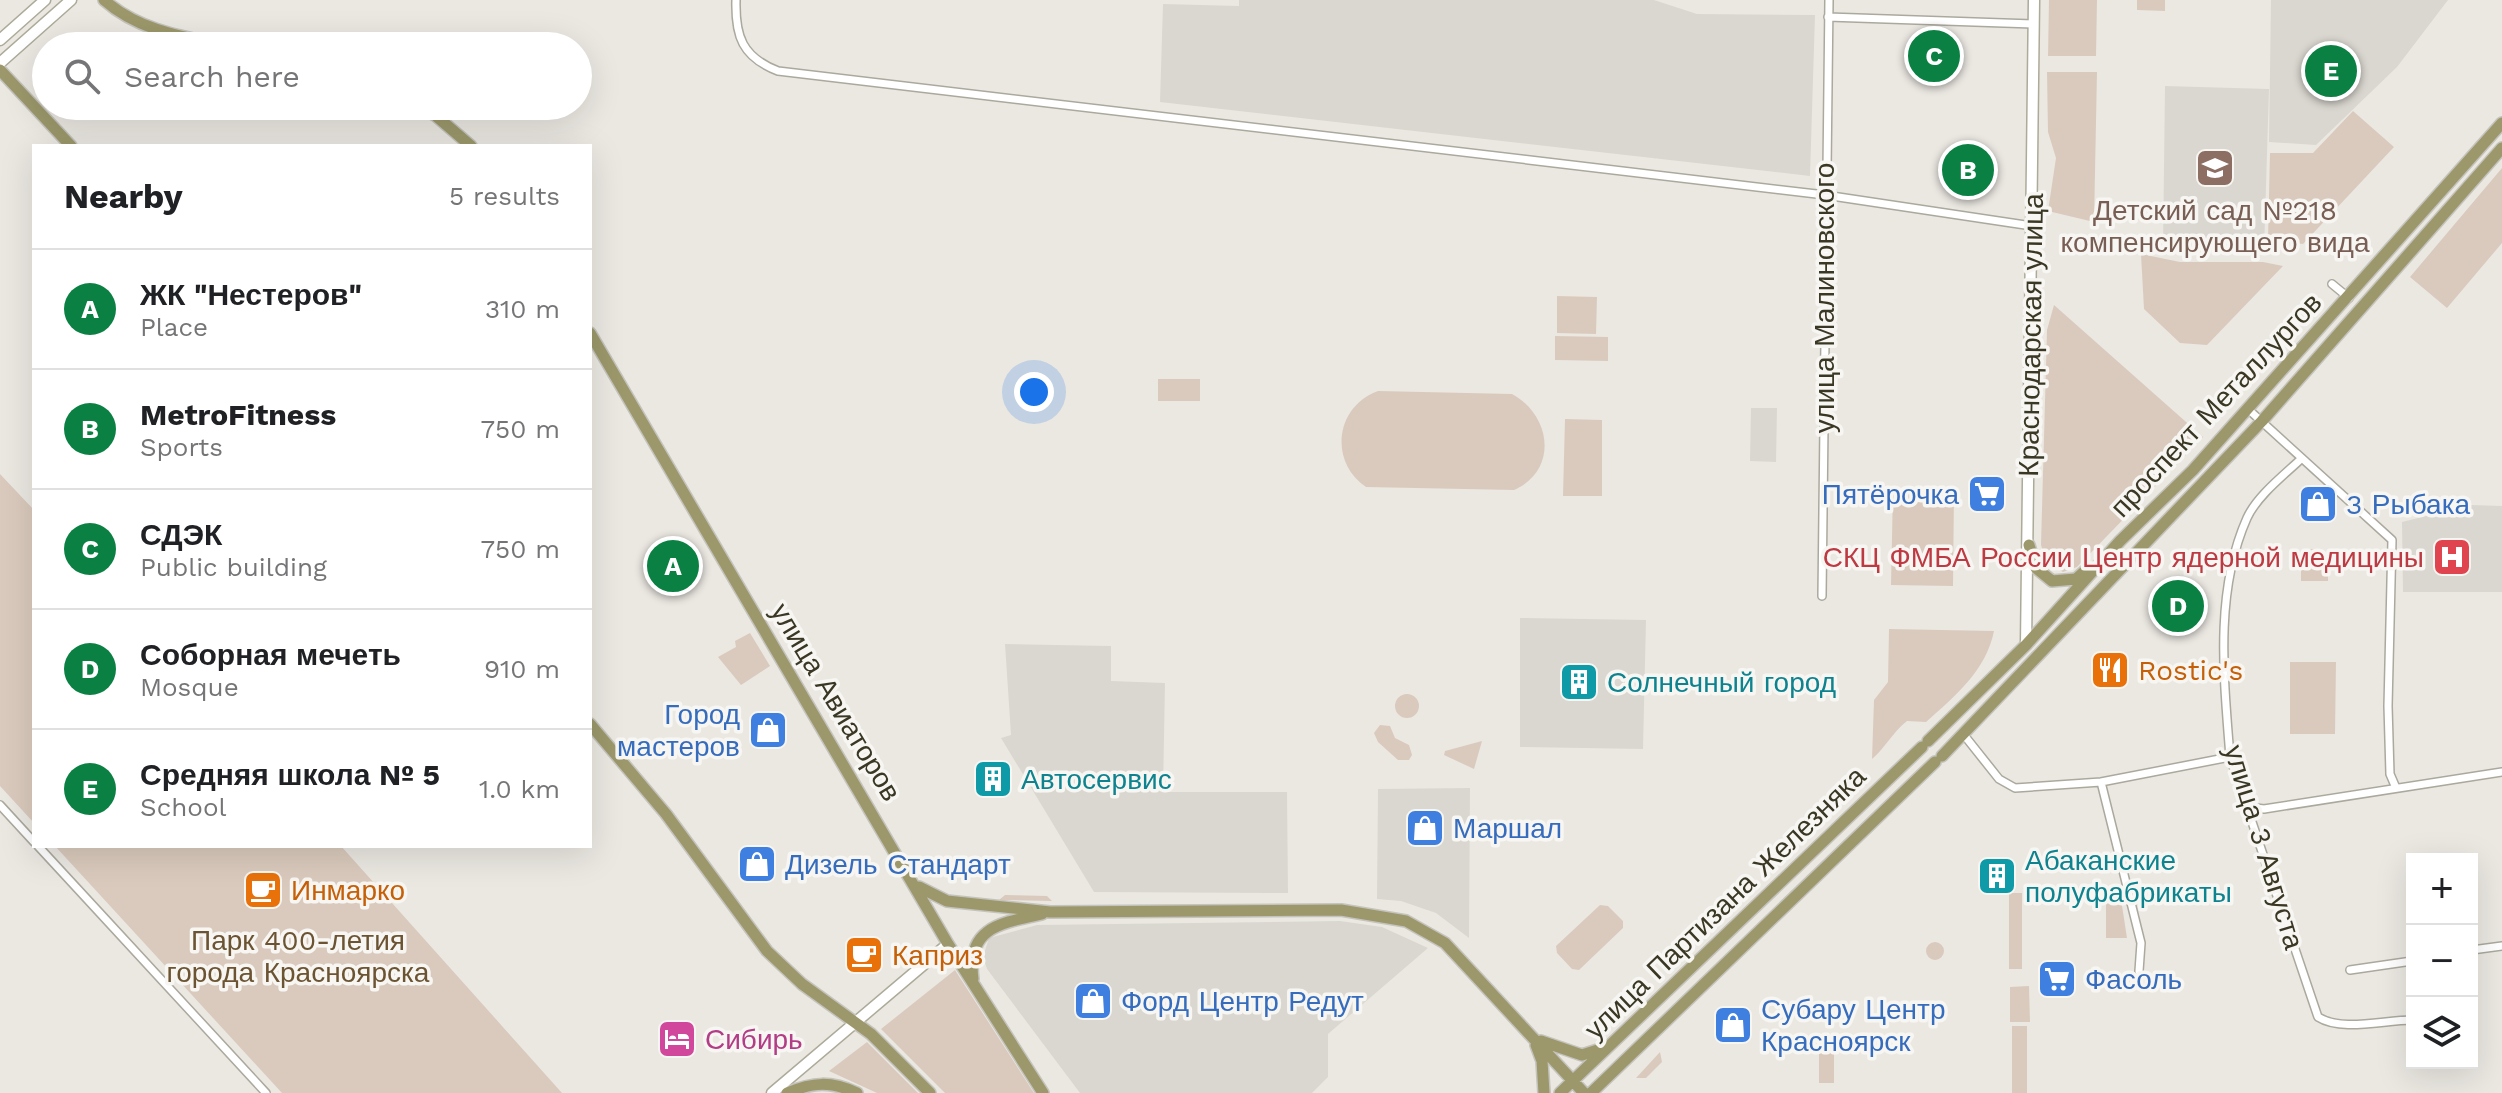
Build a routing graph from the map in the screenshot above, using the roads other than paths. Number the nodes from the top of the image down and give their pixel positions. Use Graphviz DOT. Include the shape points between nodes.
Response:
graph roads {
  1 [pos="45,0"];
  2 [pos="71,0"];
  3 [pos="104,0"];
  4 [pos="736,0"];
  5 [pos="1829,0"];
  6 [pos="2034,0"];
  7 [pos="1828,17"];
  8 [pos="2033,24"];
  9 [pos="35,32"];
  10 [pos="165,32"];
  11 [pos="32,35"];
  12 [pos="0,40"];
  13 [pos="0,63"];
  14 [pos="0,70"];
  15 [pos="32,104"];
  16 [pos="47,120"];
  17 [pos="441,120"];
  18 [pos="2502,123"];
  19 [pos="69,144"];
  20 [pos="469,144"];
  21 [pos="2502,148"];
  22 [pos="1825,195"];
  23 [pos="2032,226"];
  24 [pos="2332,284"];
  25 [pos="2349,298"];
  26 [pos="592,336"];
  27 [pos="2249,410"];
  28 [pos="2262,421"];
  29 [pos="2301,459"];
  30 [pos="2120,541"];
  31 [pos="2029,545"];
  32 [pos="1822,596"];
  33 [pos="2026,645"];
  34 [pos="2038,658"];
  35 [pos="592,726"];
  36 [pos="1964,735"];
  37 [pos="2230,757"];
  38 [pos="2502,772"];
  39 [pos="2101,782"];
  40 [pos="2396,788"];
  41 [pos="0,805"];
  42 [pos="2248,807"];
  43 [pos="32,840"];
  44 [pos="40,848"];
  45 [pos="915,885"];
  46 [pos="1050,912"];
  47 [pos="948,944"];
  48 [pos="2502,946"];
  49 [pos="2478,949"];
  50 [pos="2406,962"];
  51 [pos="2350,970"];
  52 [pos="2139,971"];
  53 [pos="974,984"];
  54 [pos="854,1020"];
  55 [pos="2406,1020"];
  56 [pos="1533,1037"];
  57 [pos="1614,1043"];
  58 [pos="1573,1081"];
  59 [pos="266,1093"];
  60 [pos="772,1093"];
  61 [pos="787,1093"];
  62 [pos="857,1093"];
  63 [pos="930,1093"];
  64 [pos="1043,1093"];
  65 [pos="1544,1093"];
  66 [pos="1560,1093"];
  67 [pos="1584,1093"];
  68 [pos="1591,1093"];
  1 -- 12 [label="main road"];
  2 -- 9 [label="main road"];
  3 -- 10 [label="main road" via="126,17"];
  4 -- 22 [label="street" via="741,43 749,56 778,71"];
  5 -- 7 [label="street, улица Малиновского"];
  6 -- 8 [label="main road, Краснодарская улица"];
  7 -- 8 [label="street"];
  7 -- 22 [label="street, улица Малиновского"];
  8 -- 23 [label="main road, Краснодарская улица"];
  11 -- 13 [label="main road"];
  14 -- 15 [label="main road"];
  16 -- 19 [label="main road"];
  17 -- 20 [label="main road"];
  18 -- 25 [label="main road, проспект Металлургов"];
  21 -- 28 [label="main road, проспект Металлургов"];
  22 -- 23 [label="street"];
  22 -- 32 [label="street, улица Малиновского"];
  23 -- 31 [label="main road, Краснодарская улица"];
  24 -- 25 [label="street"];
  25 -- 27 [label="main road, проспект Металлургов"];
  26 -- 45 [label="main road, улица Авиаторов"];
  27 -- 28 [label="street"];
  27 -- 30 [label="main road, проспект Металлургов"];
  28 -- 29 [label="street"];
  28 -- 34 [label="main road, проспект Металлургов"];
  29 -- 37 [label="street, улица 3 Августа" via="2248,516 2231,571 2225,634"];
  29 -- 40 [label="street" via="2392,540 2388,706 2390,774"];
  30 -- 31 [label="main road" via="2076,579 2063,582 2041,575"];
  30 -- 33 [label="main road, проспект Металлургов"];
  31 -- 33 [label="main road, Краснодарская улица"];
  33 -- 34 [label="main road"];
  33 -- 57 [label="main road, улица Партизана Железняка"];
  34 -- 36 [label="main road, улица Партизана Железняка"];
  35 -- 54 [label="main road" via="666,814 767,951 802,984"];
  36 -- 39 [label="street" via="2006,786"];
  36 -- 68 [label="main road, улица Партизана Железняка"];
  37 -- 39 [label="street"];
  37 -- 42 [label="street, улица 3 Августа"];
  38 -- 40 [label="street"];
  39 -- 52 [label="street" via="2141,943"];
  40 -- 42 [label="street" via="2264,809"];
  41 -- 43 [label="street"];
  42 -- 55 [label="street, улица 3 Августа" via="2318,1017 2343,1026"];
  44 -- 59 [label="street"];
  45 -- 46 [label="main road" via="947,901"];
  45 -- 47 [label="main road, улица Авиаторов"];
  46 -- 53 [label="main road" via="988,929 971,963"];
  46 -- 56 [label="main road" via="1341,910 1393,918 1445,943"];
  47 -- 53 [label="main road, улица Авиаторов"];
  47 -- 54 [label="main road"];
  48 -- 49 [label="street"];
  50 -- 51 [label="street"];
  53 -- 64 [label="main road, улица Авиаторов"];
  54 -- 60 [label="main road"];
  54 -- 63 [label="main road"];
  56 -- 57 [label="main road" via="1582,1055"];
  56 -- 58 [label="main road"];
  56 -- 65 [label="main road" via="1542,1061"];
  57 -- 58 [label="main road, улица Партизана Железняка"];
  58 -- 66 [label="main road, улица Партизана Железняка"];
  58 -- 67 [label="main road"];
  61 -- 62 [label="main road" via="818,1083"];
}
